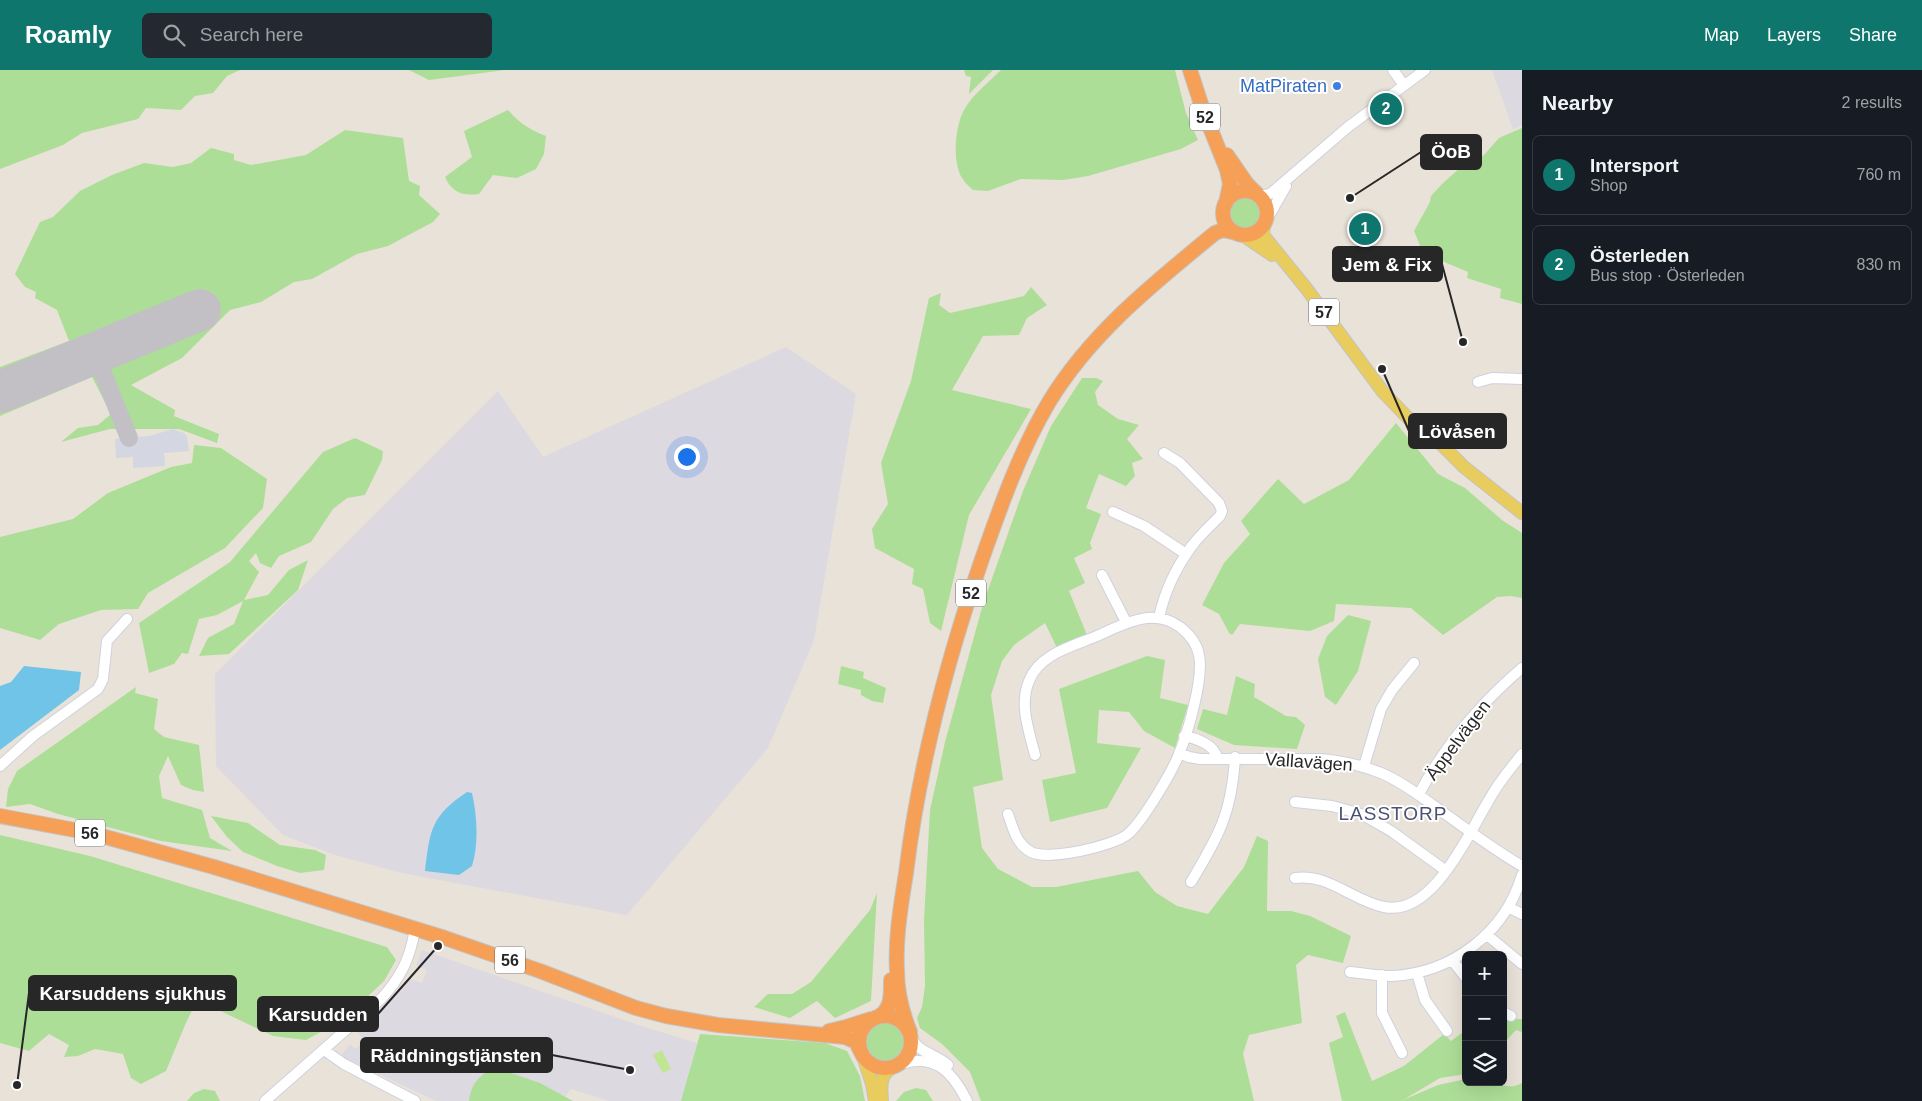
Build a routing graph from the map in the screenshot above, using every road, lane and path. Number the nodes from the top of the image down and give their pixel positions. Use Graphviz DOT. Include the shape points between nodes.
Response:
graph roads {
  1 [pos="1190,70"];
  2 [pos="1196,70"];
  3 [pos="1393,70"];
  4 [pos="1425,70"];
  5 [pos="1404,84"];
  6 [pos="1296,173"];
  7 [pos="1258,195"];
  8 [pos="1225,206"];
  9 [pos="1265,223"];
  10 [pos="1239,234"];
  11 [pos="1198,247"];
  12 [pos="1282,261"];
  13 [pos="1522,379"];
  14 [pos="1478,382"];
  15 [pos="1164,453"];
  16 [pos="1113,512"];
  17 [pos="1522,514"];
  18 [pos="1186,554"];
  19 [pos="1102,575"];
  20 [pos="1159,618"];
  21 [pos="127,619"];
  22 [pos="1126,622"];
  23 [pos="1414,663"];
  24 [pos="1522,668"];
  25 [pos="1184,736"];
  26 [pos="1180,753"];
  27 [pos="1522,754"];
  28 [pos="1035,755"];
  29 [pos="1235,757"];
  30 [pos="1217,758"];
  31 [pos="0,766"];
  32 [pos="1364,766"];
  33 [pos="1419,794"];
  34 [pos="1295,802"];
  35 [pos="1008,814"];
  36 [pos="0,816"];
  37 [pos="1470,832"];
  38 [pos="1522,866"];
  39 [pos="1445,870"];
  40 [pos="1522,875"];
  41 [pos="1295,878"];
  42 [pos="1191,882"];
  43 [pos="1508,907"];
  44 [pos="1522,914"];
  45 [pos="415,929"];
  46 [pos="1486,936"];
  47 [pos="897,938"];
  48 [pos="1452,960"];
  49 [pos="1522,964"];
  50 [pos="1350,972"];
  51 [pos="1417,973"];
  52 [pos="1462,973"];
  53 [pos="1382,975"];
  54 [pos="876,1017"];
  55 [pos="1447,1031"];
  56 [pos="809,1034"];
  57 [pos="910,1034"];
  58 [pos="324,1050"];
  59 [pos="861,1051"];
  60 [pos="1402,1052"];
  61 [pos="896,1066"];
  62 [pos="956,1081"];
  63 [pos="265,1101"];
  64 [pos="415,1101"];
  65 [pos="875,1101"];
  66 [pos="882,1101"];
  67 [pos="967,1101"];
  1 -- 8 [label="highway, 52" via="1227,170 1230,184"];
  2 -- 7 [label="highway, 52" via="1218,137 1237,170"];
  3 -- 5 [label="street"];
  4 -- 5 [label="street"];
  5 -- 6 [label="street"];
  6 -- 7 [label="street" via="1270,194"];
  6 -- 9 [label="street" via="1275,202"];
  7 -- 8 [label="highway, 52" via="1239,192"];
  7 -- 9 [label="highway, 52" via="1267,208"];
  8 -- 10 [label="highway, 52" via="1227,224"];
  8 -- 11 [label="highway, 52"];
  9 -- 10 [label="highway, 52" via="1255,232"];
  9 -- 12 [label="main road, 57" via="1265,237"];
  10 -- 11 [label="highway, 52" via="1220,230"];
  10 -- 12 [label="main road, 57"];
  11 -- 47 [label="highway, 52" via="1132,302 1097,338 1050,401 1014,473 965,611 938,707 911,828"];
  12 -- 17 [label="main road, 57" via="1364,365 1378,375 1430,434"];
  13 -- 14 [label="street" via="1492,378"];
  15 -- 18 [label="street" via="1180,463 1220,503 1222,512"];
  16 -- 18 [label="street" via="1144,526"];
  18 -- 20 [label="street" via="1170,584"];
  19 -- 22 [label="street"];
  20 -- 22 [label="street"];
  20 -- 25 [label="street" via="1184,630 1199,653 1200,673"];
  21 -- 31 [label="street" via="107,641 103,679 98,688 33,736"];
  22 -- 28 [label="street" via="1055,654 1034,670 1026,689 1024,706"];
  23 -- 32 [label="street" via="1384,704"];
  24 -- 33 [label="street, Äppelvägen" via="1463,727"];
  25 -- 26 [label="street"];
  25 -- 30 [label="street" via="1201,741 1214,750"];
  26 -- 30 [label="street, Vallavägen" via="1189,757"];
  26 -- 35 [label="street" via="1140,820 1128,834 1113,843 1040,855 1017,838"];
  27 -- 37 [label="street" via="1499,783"];
  29 -- 30 [label="street, Vallavägen"];
  29 -- 32 [label="street, Vallavägen" via="1321,759"];
  29 -- 42 [label="street" via="1226,817"];
  32 -- 33 [label="street, Vallavägen"];
  33 -- 37 [label="street, Vallavägen"];
  34 -- 39 [label="street" via="1332,806 1361,814"];
  36 -- 45 [label="highway, 56" via="83,831 150,848"];
  37 -- 38 [label="street, Vallavägen"];
  37 -- 39 [label="street"];
  39 -- 41 [label="street" via="1438,882 1419,900 1387,908 1368,903 1326,882"];
  40 -- 43 [label="street"];
  43 -- 44 [label="street"];
  43 -- 46 [label="street"];
  45 -- 56 [label="highway, 56" via="666,1016"];
  45 -- 58 [label="street" via="407,961 394,985"];
  46 -- 48 [label="street"];
  46 -- 49 [label="street"];
  47 -- 54 [label="highway, 52" via="890,1002 886,1010"];
  47 -- 57 [label="highway, 52" via="898,989"];
  48 -- 51 [label="street"];
  48 -- 52 [label="street"];
  50 -- 53 [label="street"];
  51 -- 53 [label="street"];
  51 -- 55 [label="street" via="1425,1000"];
  53 -- 60 [label="street" via="1382,1013"];
  54 -- 56 [label="highway, 56" via="846,1028"];
  54 -- 57 [label="highway" via="897,1018"];
  54 -- 59 [label="highway, 52" via="861,1031"];
  56 -- 59 [label="highway, 56" via="848,1038 856,1042"];
  57 -- 61 [label="highway" via="910,1052"];
  57 -- 62 [label="street" via="919,1048 947,1064"];
  58 -- 63 [label="street"];
  58 -- 64 [label="street"];
  59 -- 61 [label="highway" via="876,1066"];
  59 -- 65 [label="main road, 52"];
  61 -- 62 [label="street" via="914,1061 930,1062 945,1069"];
  61 -- 66 [label="main road" via="883,1076"];
  62 -- 67 [label="street"];
}
